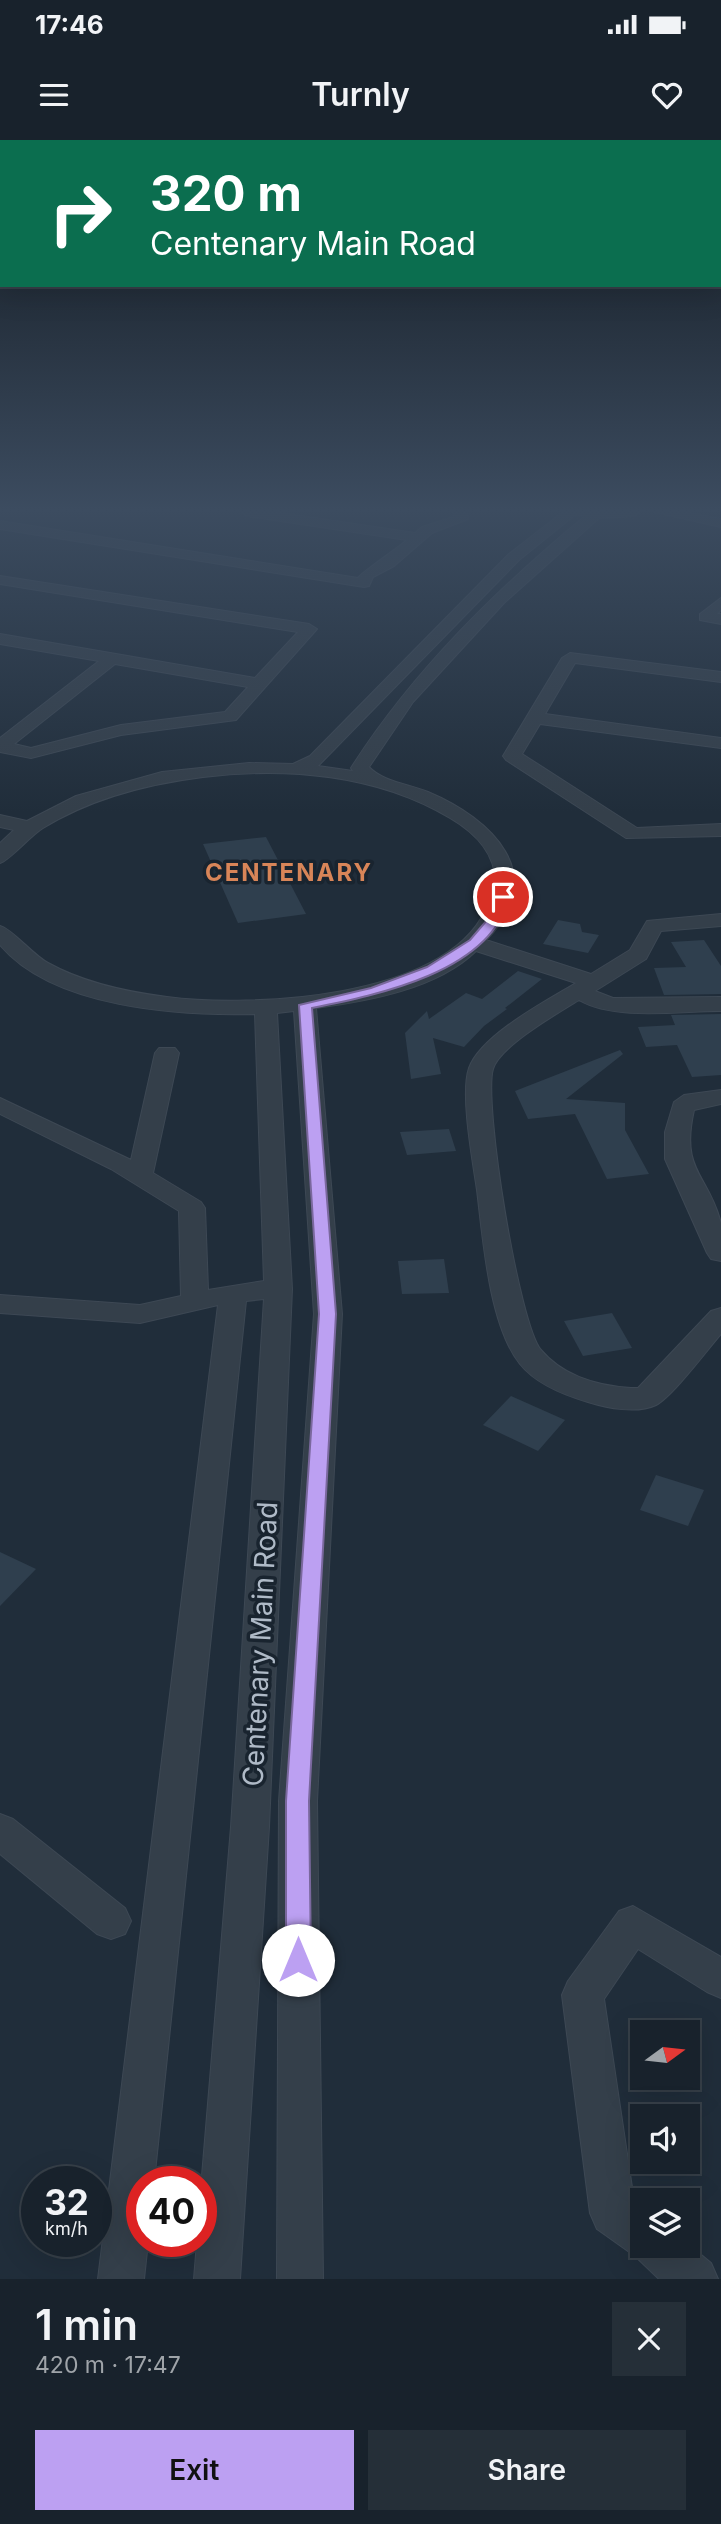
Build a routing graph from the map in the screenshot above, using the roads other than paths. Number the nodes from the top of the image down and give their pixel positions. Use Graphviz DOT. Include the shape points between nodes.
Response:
graph roads {
  1 [pos="201,612"];
  2 [pos="461,612"];
  3 [pos="488,612"];
  4 [pos="711,612"];
  5 [pos="721,619"];
  6 [pos="0,639"];
  7 [pos="112,658"];
  8 [pos="721,677"];
  9 [pos="260,684"];
  10 [pos="535,718"];
  11 [pos="721,743"];
  12 [pos="0,747"];
  13 [pos="293,770"];
  14 [pos="370,779"];
  15 [pos="0,821"];
  16 [pos="30,827"];
  17 [pos="721,830"];
  18 [pos="0,857"];
  19 [pos="721,920"];
  20 [pos="0,932"];
  21 [pos="474,943"];
  22 [pos="587,986"];
  23 [pos="721,1004"];
  24 [pos="305,1005"];
  25 [pos="267,1009"];
  26 [pos="167,1053"];
  27 [pos="721,1097"];
  28 [pos="0,1105"];
  29 [pos="140,1176"];
  30 [pos="721,1253"];
  31 [pos="278,1289"];
  32 [pos="233,1293"];
  33 [pos="195,1302"];
  34 [pos="0,1304"];
  35 [pos="721,1318"];
  36 [pos="0,1831"];
  37 [pos="111,1921"];
  38 [pos="721,1979"];
  39 [pos="630,2226"];
  40 [pos="669,2258"];
  41 [pos="121,2279"];
  42 [pos="218,2279"];
  43 [pos="300,2279"];
  44 [pos="695,2279"];
  1 -- 9 [label="street" via="309,629"];
  2 -- 13 [label="street" via="316,760"];
  3 -- 14 [label="street" via="373,744 360,768"];
  4 -- 5 [label="street" via="705,617"];
  6 -- 7 [label="street"];
  7 -- 9 [label="street"];
  7 -- 12 [label="street"];
  8 -- 10 [label="street" via="570,658"];
  9 -- 12 [label="street" via="230,716 121,730 31,753"];
  10 -- 11 [label="street"];
  10 -- 17 [label="street" via="512,756 633,834"];
  13 -- 14 [label="street"];
  13 -- 16 [label="street" via="162,777 111,789"];
  14 -- 21 [label="street" via="436,803 473,825 498,852 507,881 500,912"];
  15 -- 16 [label="street"];
  16 -- 18 [label="street"];
  19 -- 22 [label="street" via="654,925 638,954"];
  20 -- 25 [label="street" via="32,962 88,987 133,1000 198,1008"];
  21 -- 22 [label="street"];
  21 -- 24 [label="street" via="432,970 386,987"];
  22 -- 23 [label="street" via="600,1003 613,1005"];
  22 -- 35 [label="street" via="538,1016 488,1058 478,1080 487,1176 506,1292 522,1345 543,1369 569,1383 632,1400 647,1397"];
  24 -- 25 [label="street"];
  24 -- 43 [label="street, Centenary Main Road" via="328,1314 298,1801"];
  25 -- 31 [label="street, Centenary Main Road"];
  26 -- 29 [label="street"];
  27 -- 30 [label="street" via="693,1100 683,1107 677,1132 678,1159"];
  28 -- 29 [label="street"];
  29 -- 33 [label="street" via="192,1208"];
  31 -- 32 [label="street"];
  31 -- 42 [label="street, Centenary Main Road" via="250,1827"];
  32 -- 33 [label="street"];
  32 -- 41 [label="street"];
  33 -- 34 [label="street" via="140,1314"];
  36 -- 37 [label="street"];
  38 -- 39 [label="street" via="633,1924 583,1995 613,2213"];
  40 -- 44 [label="street"];
}
